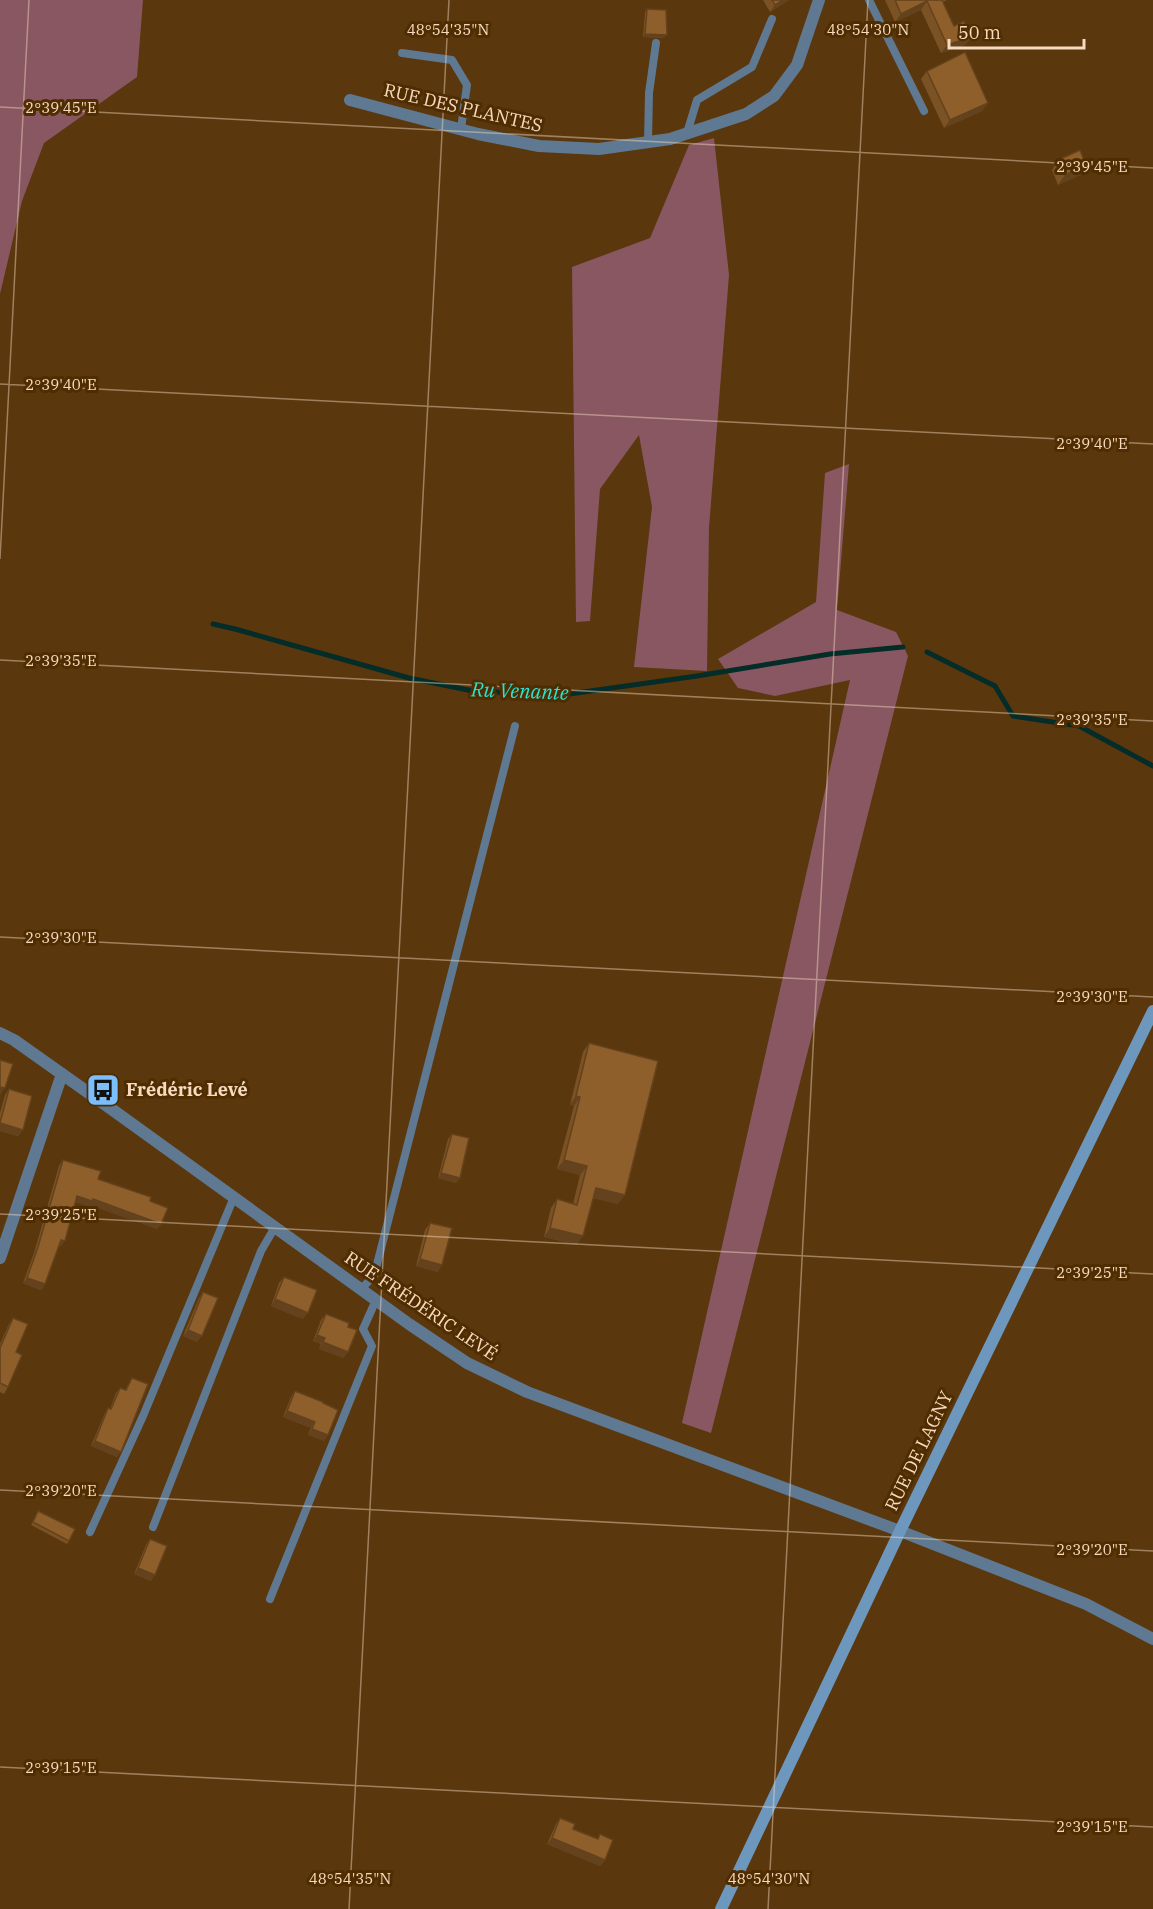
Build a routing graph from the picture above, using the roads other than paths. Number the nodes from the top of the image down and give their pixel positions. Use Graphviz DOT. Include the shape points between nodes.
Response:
graph roads {
  1 [pos="819,0"];
  2 [pos="869,0"];
  3 [pos="772,20"];
  4 [pos="656,44"];
  5 [pos="402,53"];
  6 [pos="350,100"];
  7 [pos="924,111"];
  8 [pos="461,129"];
  9 [pos="687,133"];
  10 [pos="648,142"];
  11 [pos="515,726"];
  12 [pos="1153,1011"];
  13 [pos="0,1034"];
  14 [pos="62,1074"];
  15 [pos="234,1197"];
  16 [pos="275,1227"];
  17 [pos="0,1258"];
  18 [pos="361,1289"];
  19 [pos="376,1300"];
  20 [pos="153,1527"];
  21 [pos="900,1531"];
  22 [pos="90,1532"];
  23 [pos="270,1599"];
  24 [pos="1153,1639"];
  25 [pos="721,1909"];
  1 -- 9 [label="street, RUE DES PLANTES" via="797,65 774,96 746,114"];
  2 -- 7 [label="lane"];
  3 -- 9 [label="lane" via="752,67 697,100"];
  4 -- 10 [label="lane"];
  5 -- 8 [label="lane" via="452,60 466,86"];
  6 -- 8 [label="street, RUE DES PLANTES"];
  8 -- 10 [label="street, RUE DES PLANTES" via="539,146 599,149"];
  9 -- 10 [label="street, RUE DES PLANTES"];
  11 -- 18 [label="lane" via="374,1276"];
  12 -- 21 [label="main road, RUE DE LAGNY"];
  13 -- 14 [label="street, RUE FRÉDÉRIC LEVÉ"];
  14 -- 15 [label="street, RUE FRÉDÉRIC LEVÉ"];
  14 -- 17 [label="street"];
  15 -- 16 [label="street, RUE FRÉDÉRIC LEVÉ"];
  15 -- 22 [label="lane"];
  16 -- 18 [label="street, RUE FRÉDÉRIC LEVÉ"];
  16 -- 20 [label="lane" via="261,1251"];
  18 -- 19 [label="street, RUE FRÉDÉRIC LEVÉ"];
  19 -- 21 [label="street, RUE FRÉDÉRIC LEVÉ" via="467,1363 527,1392"];
  19 -- 23 [label="lane" via="363,1329 372,1346"];
  21 -- 24 [label="street, RUE FRÉDÉRIC LEVÉ" via="1086,1604"];
  21 -- 25 [label="main road, RUE DE LAGNY"];
}
